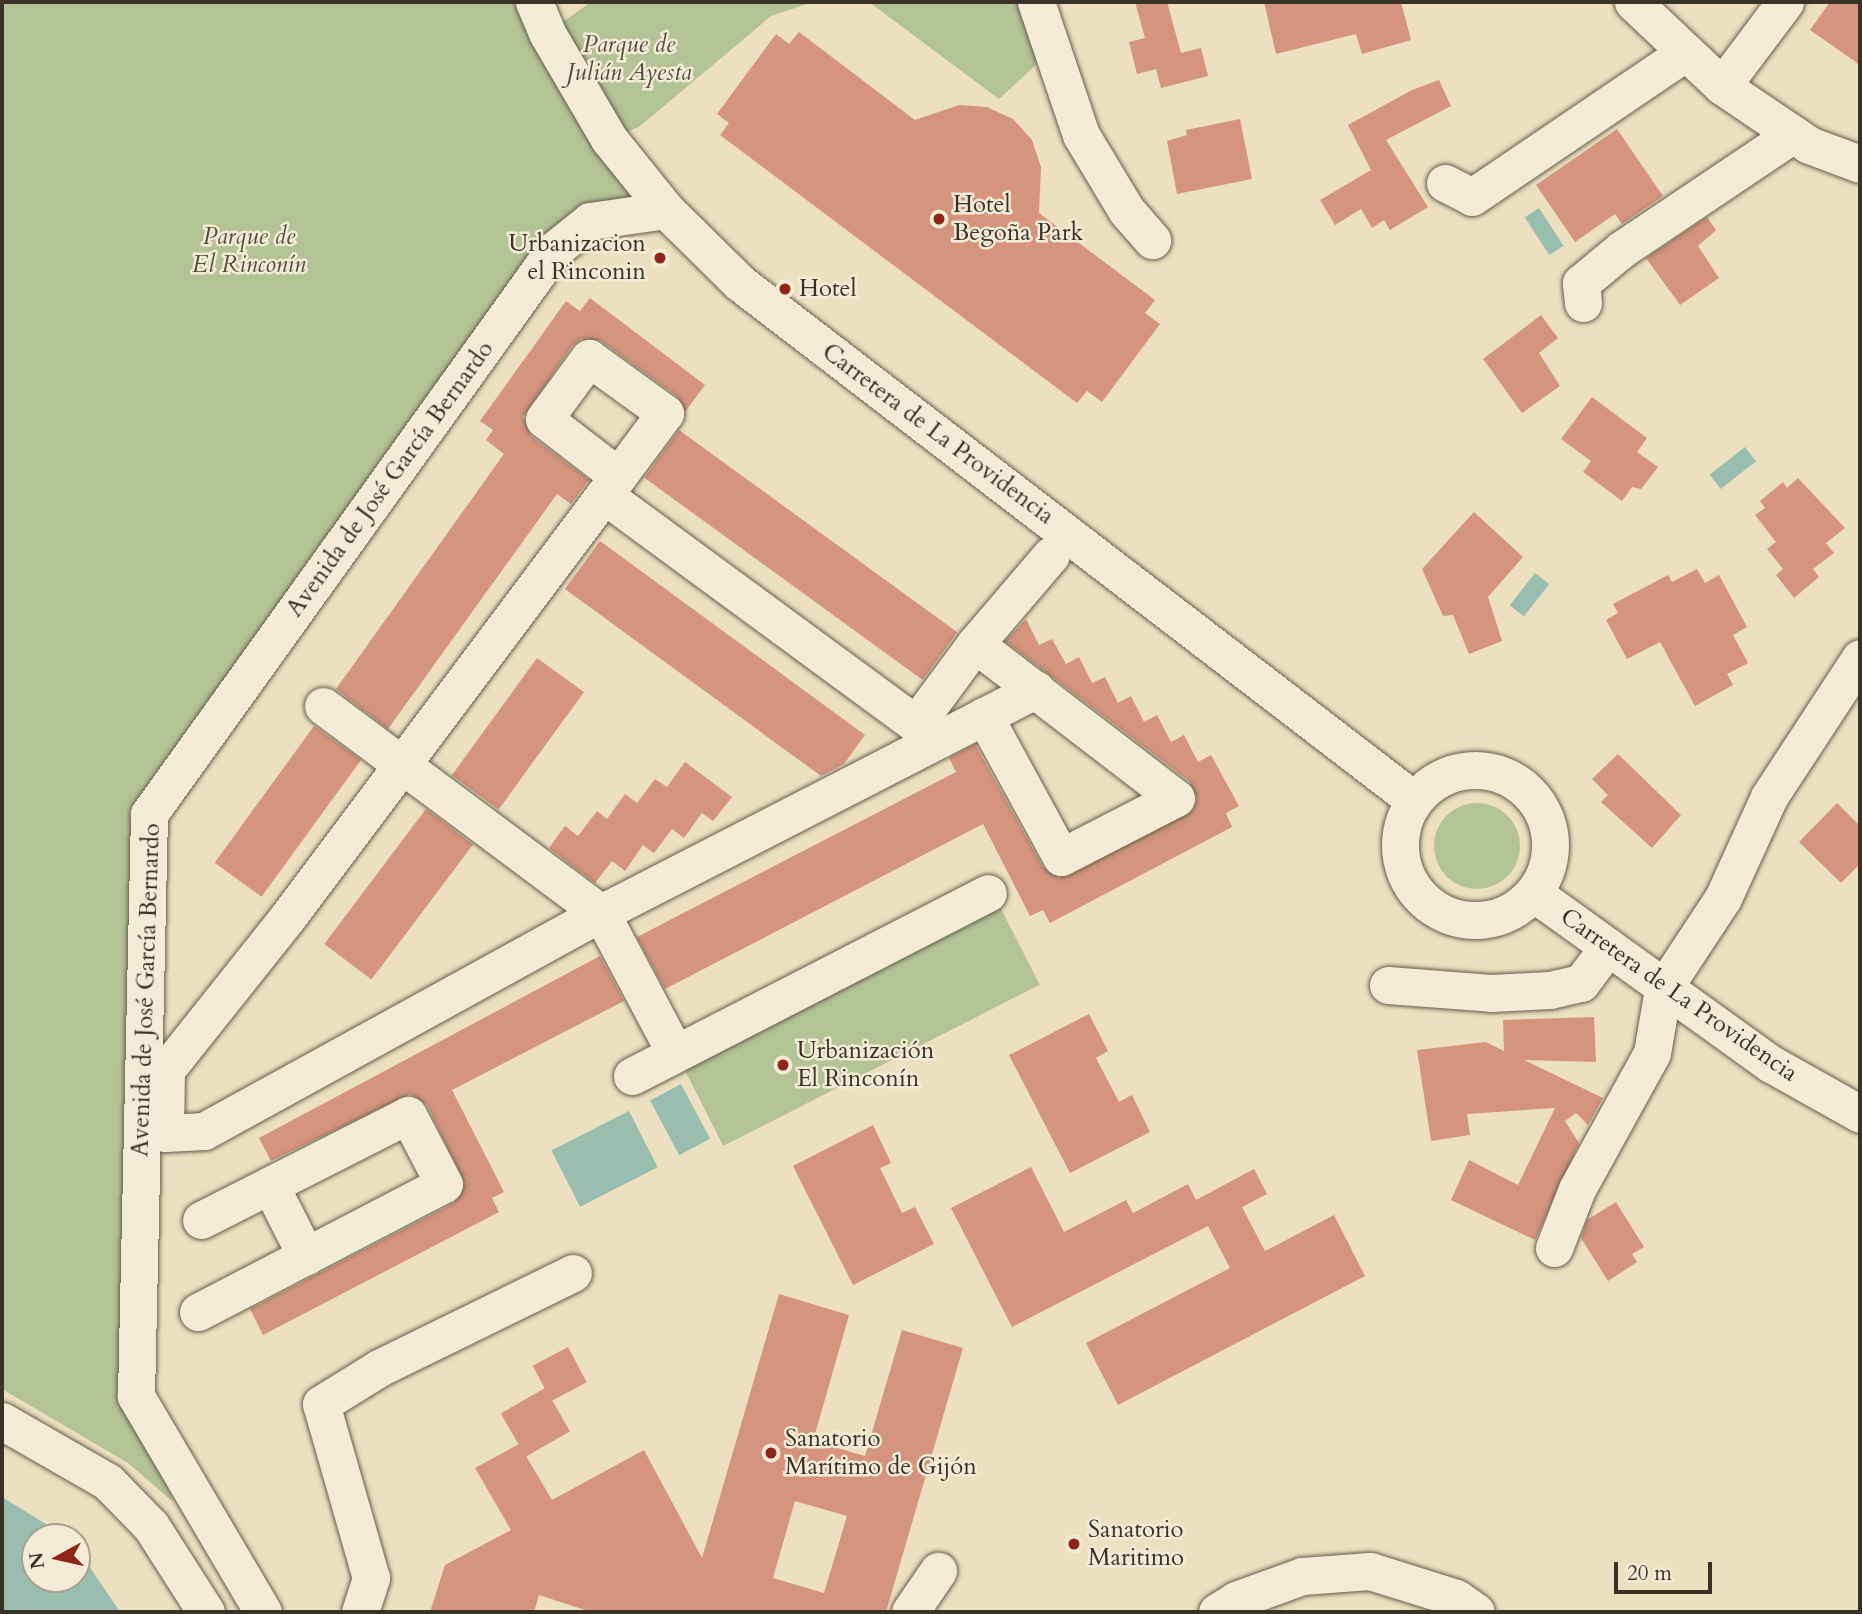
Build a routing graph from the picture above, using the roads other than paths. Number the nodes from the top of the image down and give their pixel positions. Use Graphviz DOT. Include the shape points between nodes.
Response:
graph roads {
  1 [pos="534,2"];
  2 [pos="1036,2"];
  3 [pos="1633,2"];
  4 [pos="1785,2"];
  5 [pos="1685,53"];
  6 [pos="1721,86"];
  7 [pos="1793,134"];
  8 [pos="1860,164"];
  9 [pos="1445,183"];
  10 [pos="666,210"];
  11 [pos="1152,240"];
  12 [pos="1583,303"];
  13 [pos="1051,555"];
  14 [pos="975,644"];
  15 [pos="1860,659"];
  16 [pos="1035,688"];
  17 [pos="323,706"];
  18 [pos="984,716"];
  19 [pos="927,732"];
  20 [pos="402,765"];
  21 [pos="1415,800"];
  22 [pos="988,893"];
  23 [pos="1535,894"];
  24 [pos="601,913"];
  25 [pos="1608,947"];
  26 [pos="1388,985"];
  27 [pos="1663,989"];
  28 [pos="675,1053"];
  29 [pos="632,1076"];
  30 [pos="1860,1114"];
  31 [pos="270,1185"];
  32 [pos="201,1220"];
  33 [pos="1555,1248"];
  34 [pos="306,1255"];
  35 [pos="573,1273"];
  36 [pos="198,1312"];
  37 [pos="2,1421"];
  38 [pos="938,1571"];
  39 [pos="206,1612"];
  40 [pos="262,1612"];
  41 [pos="360,1612"];
  42 [pos="910,1612"];
  43 [pos="1217,1612"];
  44 [pos="1476,1612"];
  1 -- 10 [label="street, Carretera de La Providencia" via="609,139"];
  2 -- 11 [label="street" via="1081,135 1126,210"];
  3 -- 5 [label="street"];
  4 -- 6 [label="street"];
  5 -- 6 [label="street"];
  5 -- 9 [label="street" via="1472,197"];
  6 -- 7 [label="street"];
  7 -- 8 [label="street" via="1809,145"];
  7 -- 12 [label="street" via="1622,249 1580,283"];
  10 -- 21 [label="street, Carretera de La Providencia" via="740,283"];
  10 -- 40 [label="street, Avenida de José García Bernardo" via="590,221 554,250 149,814 136,1396"];
  13 -- 14 [label="street"];
  14 -- 16 [label="street"];
  14 -- 19 [label="street"];
  15 -- 27 [label="street" via="1769,797 1723,898"];
  16 -- 18 [label="street"];
  16 -- 18 [label="street" via="1176,797 1061,857"];
  17 -- 20 [label="street"];
  18 -- 19 [label="street"];
  19 -- 20 [label="street" via="611,486"];
  19 -- 24 [label="street"];
  20 -- 24 [label="street"];
  20 -- 24 [label="street" via="166,1070 165,1133 204,1131"];
  21 -- 23 [label="street" via="1400,834 1401,867 1416,893 1441,912 1482,918 1502,914"];
  21 -- 23 [label="street" via="1437,782 1465,771 1495,772 1523,786 1542,809 1551,839 1548,869"];
  22 -- 28 [label="street"];
  23 -- 25 [label="street, Carretera de La Providencia"];
  24 -- 28 [label="street"];
  25 -- 26 [label="street" via="1581,983 1550,990 1491,993"];
  25 -- 27 [label="street, Carretera de La Providencia"];
  27 -- 30 [label="street, Carretera de La Providencia" via="1771,1064"];
  27 -- 33 [label="street" via="1652,1053 1577,1189"];
  28 -- 29 [label="street"];
  31 -- 32 [label="street"];
  31 -- 34 [label="street"];
  31 -- 34 [label="street" via="408,1115 444,1184"];
  34 -- 36 [label="street"];
  35 -- 41 [label="street" via="379,1368 321,1405 371,1578"];
  37 -- 39 [label="street" via="107,1482 151,1526"];
  38 -- 42 [label="street"];
  43 -- 44 [label="street" via="1236,1600 1302,1576 1370,1571 1456,1598"];
}
